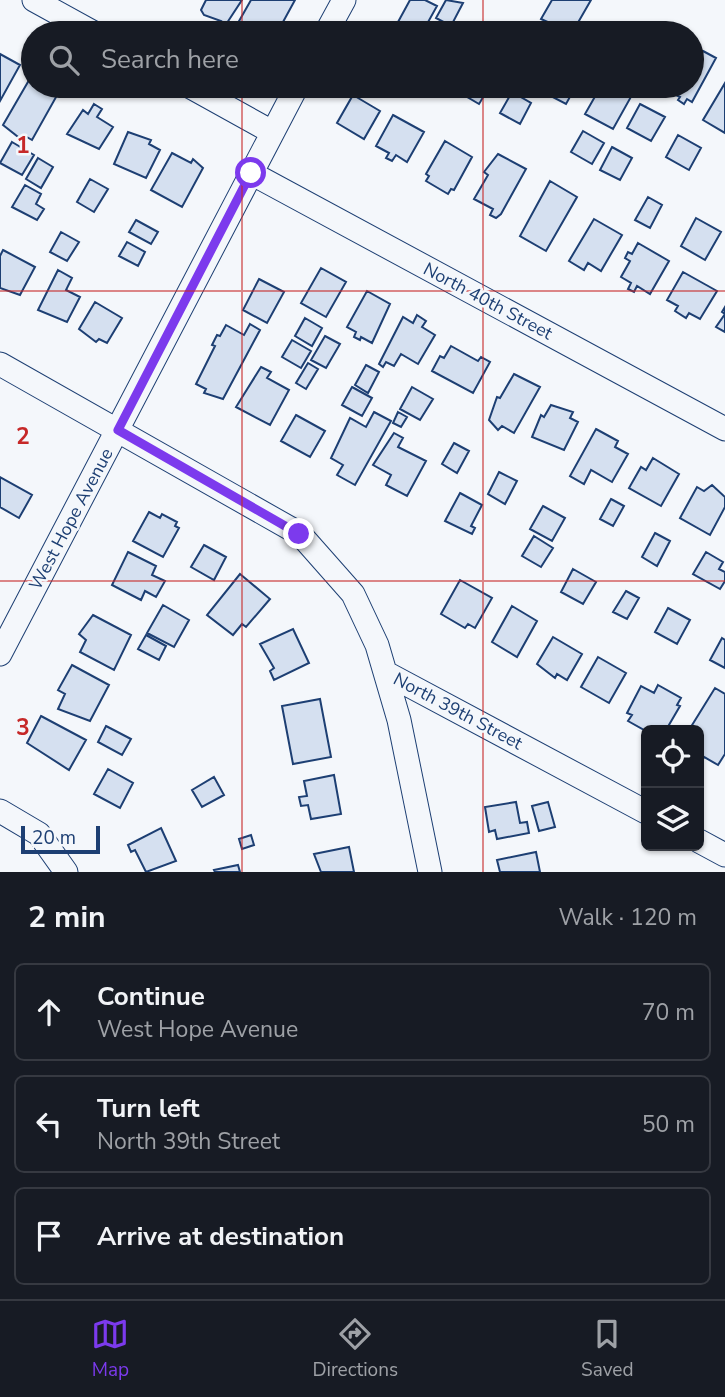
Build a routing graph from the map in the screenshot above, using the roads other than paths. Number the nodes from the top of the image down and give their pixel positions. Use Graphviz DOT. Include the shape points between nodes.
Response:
graph roads {
  1 [pos="34,0"];
  2 [pos="344,0"];
  3 [pos="72,21"];
  4 [pos="333,21"];
  5 [pos="210,98"];
  6 [pos="290,98"];
  7 [pos="272,132"];
  8 [pos="251,173"];
  9 [pos="0,364"];
  10 [pos="725,429"];
  11 [pos="118,430"];
  12 [pos="6,632"];
  13 [pos="0,654"];
  14 [pos="386,673"];
  15 [pos="641,809"];
  16 [pos="0,811"];
  17 [pos="704,844"];
  18 [pos="725,855"];
  19 [pos="66,872"];
  20 [pos="430,872"];
  1 -- 3 [label="street"];
  2 -- 4 [label="street"];
  5 -- 7 [label="street"];
  6 -- 7 [label="street, West Hope Avenue"];
  7 -- 8 [label="street, West Hope Avenue"];
  8 -- 10 [label="street, North 40th Street"];
  8 -- 11 [label="street, West Hope Avenue"];
  9 -- 11 [label="street, North 39th Street"];
  11 -- 12 [label="street, West Hope Avenue"];
  11 -- 14 [label="street, North 39th Street" via="299,534 353,594"];
  12 -- 13 [label="street, West Hope Avenue"];
  14 -- 15 [label="street, North 39th Street"];
  14 -- 20 [label="street"];
  16 -- 19 [label="street" via="39,834"];
  17 -- 18 [label="street"];
}
